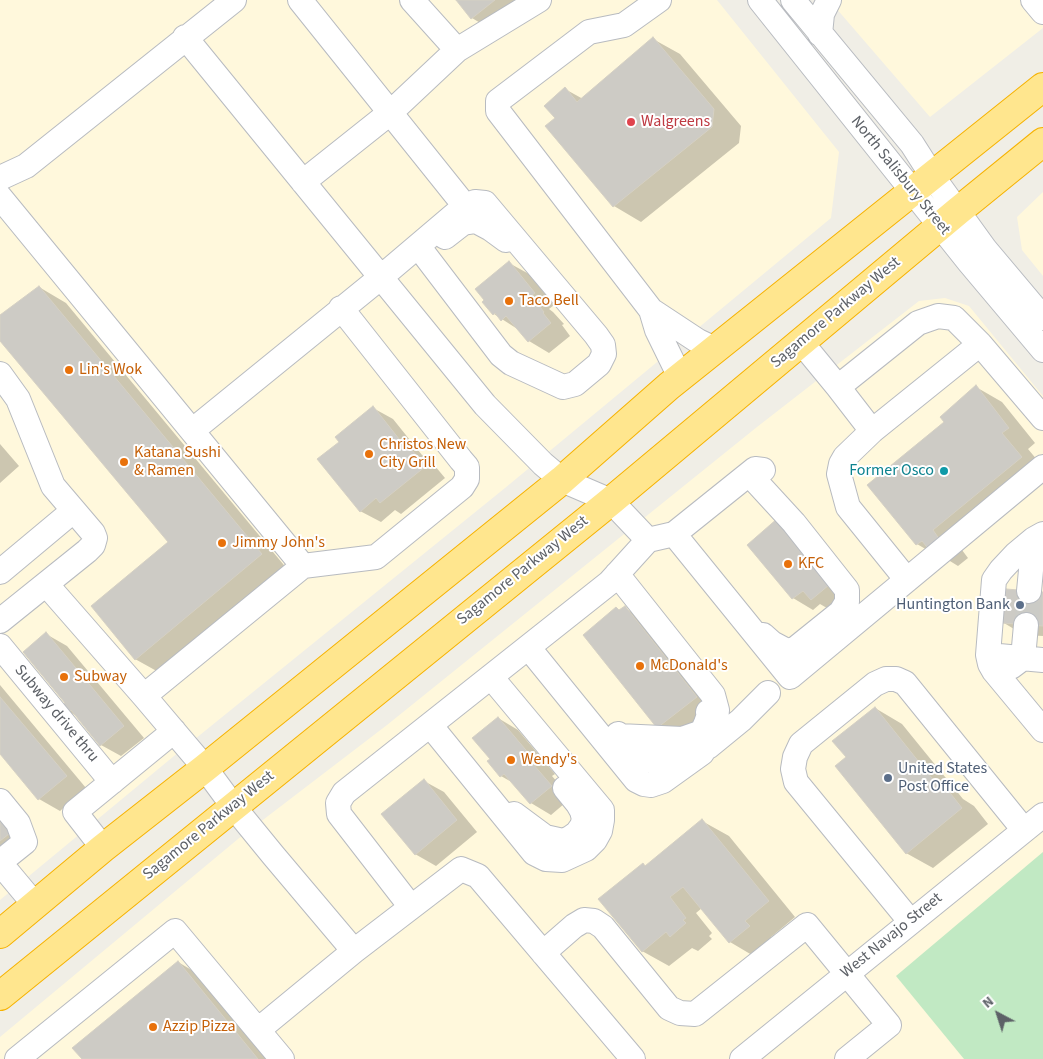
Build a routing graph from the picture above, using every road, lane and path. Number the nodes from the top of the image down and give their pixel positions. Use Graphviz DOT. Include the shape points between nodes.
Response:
graph roads {
  1 [pos="234,0"];
  2 [pos="300,0"];
  3 [pos="412,0"];
  4 [pos="539,0"];
  5 [pos="660,0"];
  6 [pos="760,0"];
  7 [pos="793,0"];
  8 [pos="829,0"];
  9 [pos="1034,0"];
  10 [pos="1043,12"];
  11 [pos="820,34"];
  12 [pos="185,37"];
  13 [pos="457,50"];
  14 [pos="1043,87"];
  15 [pos="391,112"];
  16 [pos="1043,142"];
  17 [pos="0,178"];
  18 [pos="303,182"];
  19 [pos="923,184"];
  20 [pos="0,197"];
  21 [pos="465,206"];
  22 [pos="949,218"];
  23 [pos="418,246"];
  24 [pos="531,260"];
  25 [pos="380,278"];
  26 [pos="341,308"];
  27 [pos="651,310"];
  28 [pos="1042,319"];
  29 [pos="801,342"];
  30 [pos="980,344"];
  31 [pos="714,350"];
  32 [pos="1043,350"];
  33 [pos="0,374"];
  34 [pos="533,374"];
  35 [pos="680,377"];
  36 [pos="838,387"];
  37 [pos="1043,418"];
  38 [pos="193,430"];
  39 [pos="872,431"];
  40 [pos="1043,467"];
  41 [pos="749,474"];
  42 [pos="562,480"];
  43 [pos="611,501"];
  44 [pos="73,511"];
  45 [pos="674,534"];
  46 [pos="1038,537"];
  47 [pos="648,540"];
  48 [pos="303,566"];
  49 [pos="0,572"];
  50 [pos="613,579"];
  51 [pos="907,580"];
  52 [pos="46,584"];
  53 [pos="1029,591"];
  54 [pos="876,605"];
  55 [pos="3,614"];
  56 [pos="739,614"];
  57 [pos="1026,625"];
  58 [pos="534,642"];
  59 [pos="0,646"];
  60 [pos="988,654"];
  61 [pos="1033,659"];
  62 [pos="0,666"];
  63 [pos="999,676"];
  64 [pos="790,677"];
  65 [pos="486,680"];
  66 [pos="768,693"];
  67 [pos="144,696"];
  68 [pos="714,700"];
  69 [pos="430,725"];
  70 [pos="1043,730"];
  71 [pos="174,731"];
  72 [pos="702,742"];
  73 [pos="205,768"];
  74 [pos="107,785"];
  75 [pos="0,801"];
  76 [pos="233,806"];
  77 [pos="1043,815"];
  78 [pos="1024,830"];
  79 [pos="103,848"];
  80 [pos="0,862"];
  81 [pos="35,905"];
  82 [pos="411,907"];
  83 [pos="910,921"];
  84 [pos="0,934"];
  85 [pos="354,951"];
  86 [pos="543,953"];
  87 [pos="847,973"];
  88 [pos="0,996"];
  89 [pos="258,1030"];
  90 [pos="0,1048"];
  91 [pos="30,1055"];
  92 [pos="10,1059"];
  93 [pos="282,1059"];
  94 [pos="633,1059"];
  95 [pos="742,1059"];
  96 [pos="847,1059"];
  1 -- 12 [label="street"];
  2 -- 15 [label="street"];
  3 -- 13 [label="street"];
  4 -- 13 [label="street"];
  5 -- 27 [label="street" via="624,25 588,32 498,101 498,111"];
  6 -- 19 [label="street, North Salisbury Street"];
  7 -- 11 [label="street, North Salisbury Street"];
  8 -- 11 [label="street" via="822,14"];
  9 -- 10 [label="street"];
  11 -- 19 [label="street, North Salisbury Street" via="912,144"];
  12 -- 17 [label="street" via="26,166"];
  12 -- 18 [label="street"];
  13 -- 15 [label="street"];
  14 -- 19 [label="highway"];
  15 -- 18 [label="street"];
  15 -- 21 [label="street"];
  16 -- 22 [label="highway, Sagamore Parkway West"];
  18 -- 25 [label="street"];
  19 -- 22 [label="street, North Salisbury Street"];
  19 -- 31 [label="highway"];
  20 -- 38 [label="street"];
  21 -- 23 [label="street"];
  21 -- 24 [label="street" via="485,203"];
  22 -- 28 [label="street, North Salisbury Street" via="989,254"];
  22 -- 29 [label="highway, Sagamore Parkway West"];
  22 -- 32 [label="street, North Salisbury Street"];
  23 -- 25 [label="street"];
  23 -- 34 [label="street" via="501,354"];
  24 -- 34 [label="street" via="596,335 603,345 604,354 599,364 575,384 563,387"];
  24 -- 34 [label="street" via="476,221 463,223 443,238 438,247 440,258 476,307"];
  25 -- 26 [label="street"];
  25 -- 42 [label="street" via="485,405"];
  26 -- 38 [label="street"];
  26 -- 48 [label="street" via="461,460 466,467 467,479 462,487 376,557"];
  27 -- 31 [label="street"];
  27 -- 35 [label="street"];
  29 -- 36 [label="street"];
  29 -- 43 [label="highway, Sagamore Parkway West"];
  30 -- 36 [label="street" via="954,318 938,316 918,323"];
  30 -- 37 [label="street"];
  30 -- 39 [label="street"];
  31 -- 35 [label="highway"];
  33 -- 44 [label="street" via="18,399 53,486"];
  35 -- 42 [label="highway"];
  36 -- 39 [label="street"];
  38 -- 48 [label="street"];
  39 -- 51 [label="street" via="846,457 839,474 848,507"];
  40 -- 51 [label="street"];
  41 -- 45 [label="street"];
  41 -- 54 [label="street" via="762,469 776,481"];
  41 -- 56 [label="street" via="848,590 847,602 841,612 795,649 787,651 772,643"];
  42 -- 43 [label="street"];
  42 -- 73 [label="highway"];
  43 -- 47 [label="street"];
  43 -- 76 [label="highway, Sagamore Parkway West"];
  44 -- 49 [label="street"];
  44 -- 52 [label="street" via="93,533 93,545"];
  45 -- 47 [label="street"];
  45 -- 56 [label="street"];
  46 -- 53 [label="street"];
  46 -- 60 [label="street" via="1016,554 994,580"];
  47 -- 50 [label="street"];
  48 -- 67 [label="street"];
  50 -- 58 [label="street"];
  50 -- 68 [label="street"];
  50 -- 72 [label="street" via="703,702 709,715"];
  51 -- 54 [label="street"];
  52 -- 55 [label="street"];
  52 -- 67 [label="street"];
  54 -- 64 [label="street"];
  56 -- 64 [label="street"];
  57 -- 61 [label="street"];
  58 -- 65 [label="street"];
  58 -- 72 [label="street" via="619,736"];
  58 -- 72 [label="street" via="636,780 651,785 663,781"];
  59 -- 74 [label="street, Subway drive thru"];
  60 -- 61 [label="street"];
  60 -- 63 [label="street" via="990,664"];
  61 -- 63 [label="street"];
  62 -- 74 [label="street"];
  63 -- 70 [label="street"];
  64 -- 66 [label="street"];
  65 -- 69 [label="street"];
  65 -- 69 [label="street" via="602,810 600,831 586,849 562,860 546,859 534,853"];
  66 -- 68 [label="street" via="738,706 726,706"];
  66 -- 72 [label="street" via="740,720"];
  67 -- 71 [label="street"];
  68 -- 72 [label="street" via="717,710 715,732"];
  69 -- 82 [label="street" via="344,793 338,803 339,814"];
  71 -- 73 [label="street"];
  71 -- 74 [label="street"];
  73 -- 76 [label="street"];
  73 -- 79 [label="highway"];
  74 -- 79 [label="street" via="75,812"];
  75 -- 80 [label="street" via="18,823 25,842"];
  76 -- 85 [label="street"];
  76 -- 88 [label="highway, Sagamore Parkway West"];
  77 -- 78 [label="street, West Navajo Street"];
  78 -- 83 [label="street, West Navajo Street"];
  78 -- 83 [label="street" via="904,683 886,679 875,684 801,744 793,769 796,782"];
  79 -- 81 [label="highway"];
  80 -- 81 [label="street"];
  81 -- 84 [label="highway"];
  82 -- 85 [label="street"];
  82 -- 86 [label="street" via="460,870 478,876"];
  83 -- 87 [label="street, West Navajo Street"];
  85 -- 89 [label="street"];
  86 -- 87 [label="street" via="574,926 584,920 594,921 603,927 669,1008 695,1014 807,925"];
  86 -- 94 [label="street"];
  87 -- 95 [label="street, West Navajo Street"];
  87 -- 96 [label="street" via="889,1025"];
  89 -- 91 [label="street" via="175,931"];
  89 -- 93 [label="street"];
  90 -- 92 [label="street"];
}
